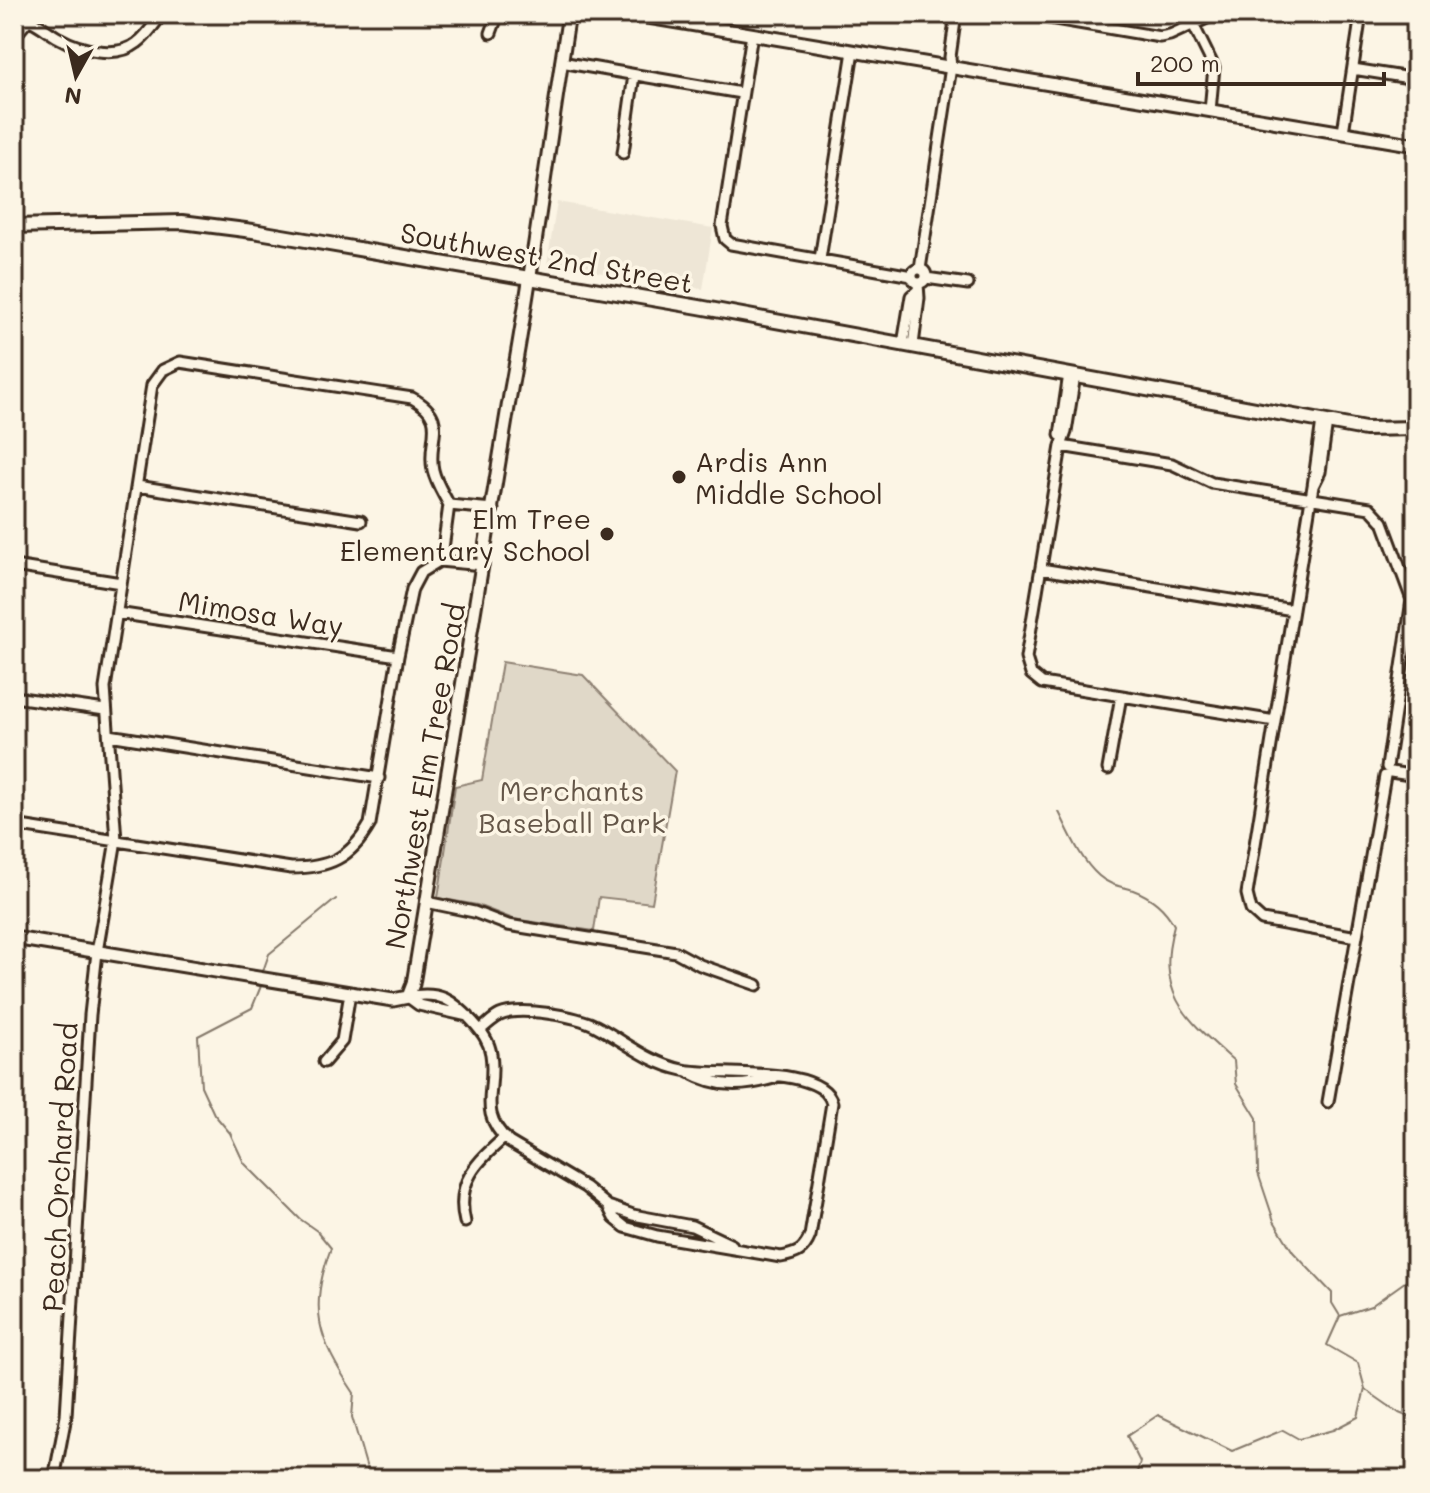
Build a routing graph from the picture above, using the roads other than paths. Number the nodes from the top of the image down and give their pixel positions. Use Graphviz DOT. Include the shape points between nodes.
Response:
graph roads {
  1 [pos="162,14"];
  2 [pos="498,14"];
  3 [pos="569,14"];
  4 [pos="956,14"];
  5 [pos="1026,14"];
  6 [pos="1188,14"];
  7 [pos="1216,14"];
  8 [pos="1361,14"];
  9 [pos="637,15"];
  10 [pos="14,18"];
  11 [pos="29,19"];
  12 [pos="1193,25"];
  13 [pos="491,33"];
  14 [pos="752,34"];
  15 [pos="14,37"];
  16 [pos="853,51"];
  17 [pos="561,62"];
  18 [pos="951,67"];
  19 [pos="1353,69"];
  20 [pos="634,75"];
  21 [pos="1416,79"];
  22 [pos="741,93"];
  23 [pos="1210,111"];
  24 [pos="1343,132"];
  25 [pos="1416,145"];
  26 [pos="623,153"];
  27 [pos="14,226"];
  28 [pos="820,259"];
  29 [pos="529,278"];
  30 [pos="919,279"];
  31 [pos="968,284"];
  32 [pos="908,344"];
  33 [pos="1072,375"];
  34 [pos="1325,422"];
  35 [pos="1416,428"];
  36 [pos="1061,446"];
  37 [pos="137,486"];
  38 [pos="1312,499"];
  39 [pos="449,505"];
  40 [pos="493,509"];
  41 [pos="361,521"];
  42 [pos="439,561"];
  43 [pos="483,565"];
  44 [pos="14,566"];
  45 [pos="1041,569"];
  46 [pos="121,583"];
  47 [pos="1293,610"];
  48 [pos="117,613"];
  49 [pos="398,656"];
  50 [pos="1121,696"];
  51 [pos="14,697"];
  52 [pos="105,710"];
  53 [pos="1275,721"];
  54 [pos="109,735"];
  55 [pos="1108,769"];
  56 [pos="1387,771"];
  57 [pos="1416,776"];
  58 [pos="379,778"];
  59 [pos="14,825"];
  60 [pos="116,840"];
  61 [pos="426,902"];
  62 [pos="1357,937"];
  63 [pos="14,938"];
  64 [pos="97,952"];
  65 [pos="757,985"];
  66 [pos="350,993"];
  67 [pos="408,997"];
  68 [pos="480,1030"];
  69 [pos="324,1062"];
  70 [pos="1328,1102"];
  71 [pos="505,1137"];
  72 [pos="608,1206"];
  73 [pos="465,1222"];
  74 [pos="743,1251"];
  75 [pos="54,1479"];
  1 -- 11 [label="street" via="136,44 120,51 75,46"];
  2 -- 13 [label="street"];
  3 -- 17 [label="street, Northwest Elm Tree Road"];
  4 -- 18 [label="street"];
  5 -- 12 [label="street" via="1160,37"];
  6 -- 12 [label="street"];
  7 -- 12 [label="street"];
  8 -- 19 [label="street"];
  9 -- 14 [label="street"];
  10 -- 11 [label="street"];
  11 -- 15 [label="street"];
  12 -- 23 [label="street" via="1214,67"];
  14 -- 16 [label="street"];
  14 -- 22 [label="street"];
  16 -- 18 [label="street"];
  16 -- 28 [label="street"];
  17 -- 20 [label="street"];
  17 -- 29 [label="street, Northwest Elm Tree Road"];
  18 -- 23 [label="street"];
  18 -- 30 [label="street"];
  19 -- 21 [label="street"];
  19 -- 24 [label="street"];
  20 -- 22 [label="street"];
  20 -- 26 [label="street"];
  22 -- 28 [label="street" via="722,226 725,239"];
  23 -- 24 [label="street"];
  24 -- 25 [label="street"];
  27 -- 29 [label="main road, Southwest 2nd Street" via="204,224"];
  28 -- 30 [label="street"];
  29 -- 32 [label="main road, Southwest 2nd Street"];
  29 -- 40 [label="street, Northwest Elm Tree Road"];
  30 -- 31 [label="street"];
  30 -- 32 [label="street"];
  32 -- 33 [label="main road, Southwest 2nd Street"];
  33 -- 34 [label="main road, Southwest 2nd Street"];
  33 -- 36 [label="street"];
  34 -- 35 [label="main road, Southwest 2nd Street" via="1365,429"];
  34 -- 38 [label="street"];
  36 -- 38 [label="street" via="1172,464 1212,483"];
  36 -- 45 [label="street"];
  37 -- 39 [label="street, Peach Orchard Road" via="152,385 163,370 180,362 412,398 435,422 432,466"];
  37 -- 41 [label="street"];
  37 -- 46 [label="street, Peach Orchard Road"];
  38 -- 47 [label="street"];
  38 -- 56 [label="street" via="1370,508 1383,522 1412,600"];
  39 -- 40 [label="street"];
  39 -- 42 [label="street"];
  40 -- 43 [label="street, Northwest Elm Tree Road"];
  42 -- 43 [label="street"];
  42 -- 49 [label="street" via="421,572 412,589"];
  43 -- 61 [label="street, Northwest Elm Tree Road"];
  44 -- 46 [label="street"];
  45 -- 47 [label="street"];
  45 -- 50 [label="street" via="1026,658 1031,674 1042,683"];
  46 -- 48 [label="street, Peach Orchard Road"];
  47 -- 53 [label="street"];
  48 -- 49 [label="street, Mimosa Way"];
  48 -- 52 [label="street, Peach Orchard Road"];
  49 -- 58 [label="street"];
  50 -- 53 [label="street"];
  50 -- 55 [label="street"];
  51 -- 52 [label="street"];
  52 -- 54 [label="street, Peach Orchard Road"];
  53 -- 62 [label="street" via="1247,894 1251,910 1262,920"];
  54 -- 58 [label="street"];
  54 -- 60 [label="street, Peach Orchard Road"];
  56 -- 57 [label="street"];
  56 -- 62 [label="street"];
  58 -- 60 [label="street" via="370,824 356,845 314,868"];
  59 -- 60 [label="street"];
  60 -- 64 [label="street, Peach Orchard Road"];
  61 -- 65 [label="street" via="508,925 676,952"];
  61 -- 67 [label="street, Northwest Elm Tree Road"];
  62 -- 70 [label="street"];
  63 -- 64 [label="street"];
  64 -- 66 [label="street"];
  64 -- 75 [label="street, Peach Orchard Road" via="66,1416"];
  66 -- 67 [label="street" via="393,1000"];
  66 -- 69 [label="street" via="342,1041"];
  67 -- 68 [label="street" via="419,1005 468,1016"];
  68 -- 71 [label="street" via="492,1059 490,1116"];
  68 -- 74 [label="street" via="500,1015 526,1011 557,1016 592,1024 639,1054 706,1082 748,1085 777,1077 821,1087 832,1103 805,1248 781,1257"];
  71 -- 72 [label="street"];
  71 -- 73 [label="street" via="480,1160 463,1191"];
  72 -- 74 [label="street" via="692,1226"];
  72 -- 74 [label="street" via="625,1227"];
}
